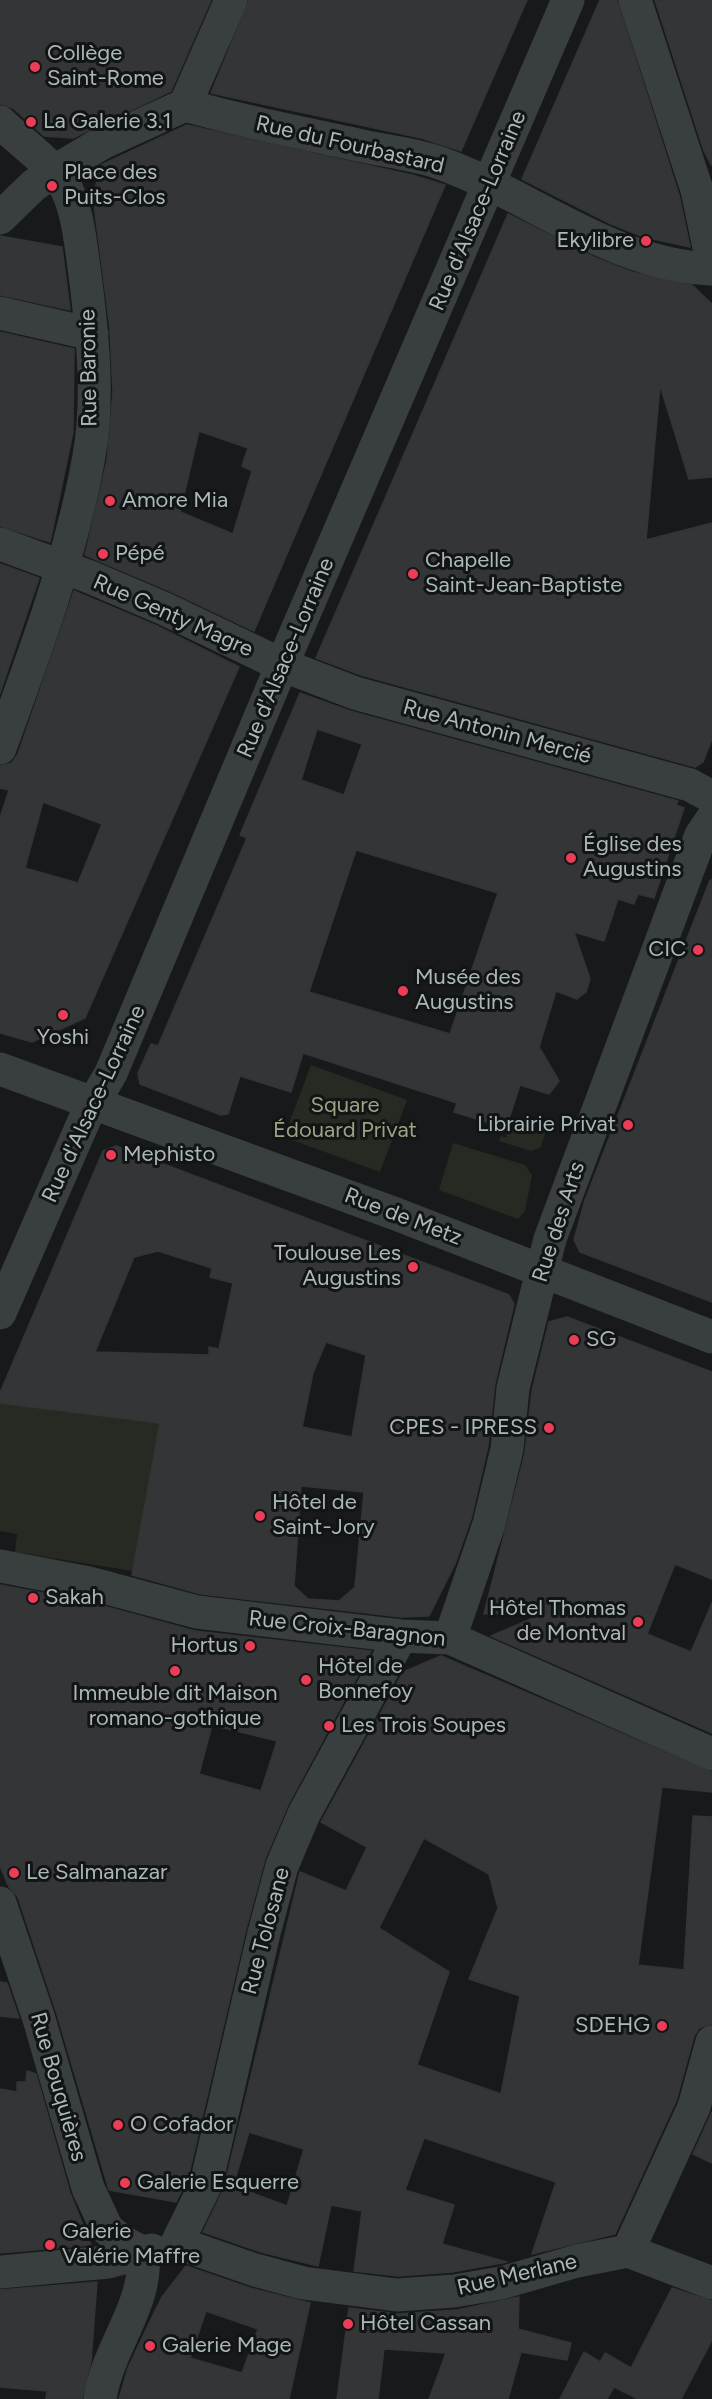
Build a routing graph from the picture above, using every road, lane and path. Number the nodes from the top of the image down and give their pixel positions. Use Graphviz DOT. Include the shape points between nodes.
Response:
graph roads {
  1 [pos="231,0"];
  2 [pos="568,0"];
  3 [pos="635,0"];
  4 [pos="185,105"];
  5 [pos="0,122"];
  6 [pos="56,171"];
  7 [pos="490,184"];
  8 [pos="0,218"];
  9 [pos="712,262"];
  10 [pos="712,269"];
  11 [pos="0,313"];
  12 [pos="92,334"];
  13 [pos="0,544"];
  14 [pos="64,568"];
  15 [pos="282,665"];
  16 [pos="0,748"];
  17 [pos="712,798"];
  18 [pos="712,819"];
  19 [pos="0,1069"];
  20 [pos="92,1104"];
  21 [pos="542,1270"];
  22 [pos="0,1313"];
  23 [pos="712,1337"];
  24 [pos="0,1566"];
  25 [pos="401,1636"];
  26 [pos="450,1638"];
  27 [pos="712,1754"];
  28 [pos="0,1903"];
  29 [pos="712,2042"];
  30 [pos="177,2243"];
  31 [pos="628,2251"];
  32 [pos="143,2253"];
  33 [pos="0,2272"];
  34 [pos="712,2283"];
  35 [pos="100,2399"];
  1 -- 4 [label="street"];
  2 -- 7 [label="street, Rue d'Alsace-Lorraine"];
  3 -- 9 [label="street" via="697,190"];
  4 -- 6 [label="street" via="102,143"];
  4 -- 7 [label="street, Rue du Fourbastard" via="432,161"];
  5 -- 6 [label="street"];
  6 -- 8 [label="street" via="34,185"];
  6 -- 12 [label="street, Rue Baronie" via="68,191 80,243"];
  7 -- 10 [label="street, Rue du Fourbastard" via="603,242 653,262"];
  7 -- 15 [label="street, Rue d'Alsace-Lorraine"];
  11 -- 12 [label="street"];
  12 -- 14 [label="street, Rue Baronie" via="94,379 89,454"];
  13 -- 14 [label="street, Rue Genty Magre"];
  14 -- 15 [label="street, Rue Genty Magre" via="165,609"];
  14 -- 16 [label="street, Rue Baronie"];
  15 -- 17 [label="street, Rue Antonin Mercié" via="355,693 690,785"];
  15 -- 20 [label="street, Rue d'Alsace-Lorraine" via="111,1074"];
  18 -- 21 [label="street, Rue des Arts" via="697,846 565,1197"];
  19 -- 20 [label="street, Rue de Metz"];
  20 -- 21 [label="street, Rue de Metz"];
  20 -- 22 [label="street, Rue d'Alsace-Lorraine"];
  21 -- 23 [label="street, Rue de Metz"];
  21 -- 26 [label="street, Rue des Arts" via="513,1388 507,1449 489,1524"];
  24 -- 25 [label="street, Rue Croix-Baragnon" via="89,1583 197,1612"];
  25 -- 26 [label="street, Rue Croix-Baragnon"];
  25 -- 30 [label="street, Rue Tolosane" via="303,1814 282,1866 206,2184"];
  26 -- 27 [label="street, Rue Croix-Baragnon"];
  28 -- 32 [label="street, Rue Bouquières" via="39,2019 88,2188 107,2229"];
  29 -- 31 [label="street" via="693,2106"];
  30 -- 31 [label="street, Rue Merlane" via="303,2283 397,2295 501,2283"];
  30 -- 32 [label="street"];
  31 -- 34 [label="street"];
  32 -- 33 [label="street" via="108,2262"];
  32 -- 35 [label="street" via="138,2299 112,2354"];
}
